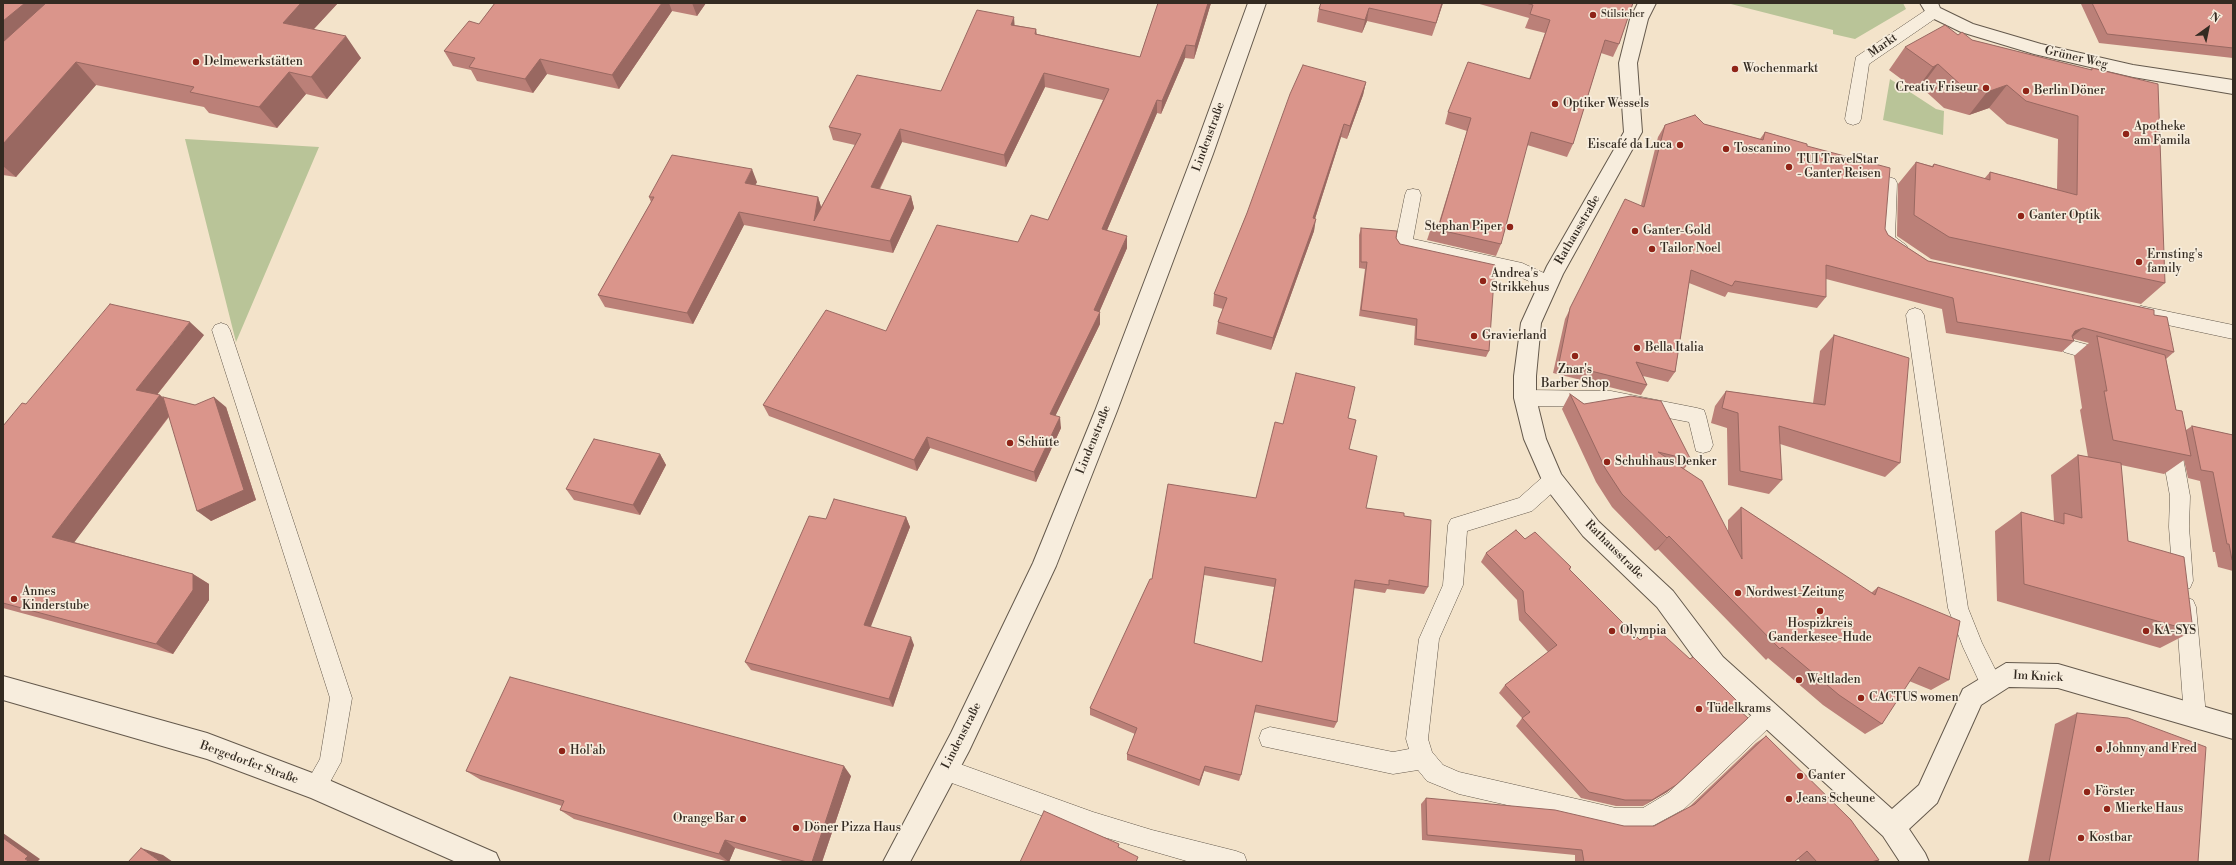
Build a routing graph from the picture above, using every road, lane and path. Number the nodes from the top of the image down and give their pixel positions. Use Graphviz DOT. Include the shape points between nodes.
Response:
graph roads {
  1 [pos="1257,3"];
  2 [pos="1647,3"];
  3 [pos="1931,7"];
  4 [pos="2233,87"];
  5 [pos="1853,119"];
  6 [pos="1889,183"];
  7 [pos="1413,195"];
  8 [pos="1912,258"];
  9 [pos="1549,283"];
  10 [pos="2125,309"];
  11 [pos="1915,315"];
  12 [pos="221,330"];
  13 [pos="2233,332"];
  14 [pos="2070,347"];
  15 [pos="2120,360"];
  16 [pos="1525,398"];
  17 [pos="2166,423"];
  18 [pos="1702,444"];
  19 [pos="1553,480"];
  20 [pos="1992,685"];
  21 [pos="3,688"];
  22 [pos="1768,714"];
  23 [pos="2195,716"];
  24 [pos="2233,727"];
  25 [pos="1270,738"];
  26 [pos="1423,758"];
  27 [pos="946,770"];
  28 [pos="315,788"];
  29 [pos="1892,826"];
  30 [pos="487,862"];
  31 [pos="896,862"];
  32 [pos="1236,862"];
  33 [pos="1916,862"];
  1 -- 27 [label="street, Lindenstraße" via="1106,411 1044,566"];
  2 -- 9 [label="street, Rathausstraße" via="1639,19 1628,63 1633,132"];
  3 -- 4 [label="street, Grüner Weg" via="1967,28 2061,55 2133,71"];
  3 -- 5 [label="lane, Markt" via="1862,61"];
  6 -- 8 [label="lane" via="1886,240"];
  7 -- 9 [label="lane" via="1404,244 1516,268"];
  9 -- 16 [label="street, Rathausstraße" via="1531,323"];
  10 -- 13 [label="lane"];
  11 -- 20 [label="lane" via="1958,608 1973,647"];
  12 -- 28 [label="lane" via="341,698 330,762"];
  14 -- 15 [label="lane"];
  16 -- 18 [label="lane" via="1611,399 1696,416"];
  16 -- 19 [label="street, Rathausstraße" via="1535,439"];
  17 -- 23 [label="lane" via="2180,496 2178,509 2181,562 2190,637"];
  19 -- 22 [label="street, Rathausstraße" via="1591,530 1665,599 1714,665"];
  19 -- 26 [label="lane" via="1525,506 1458,525 1453,585 1429,639 1424,672 1417,739"];
  20 -- 23 [label="street, Im Knick" via="2006,675 2058,676"];
  20 -- 29 [label="street, Im Knick" via="1972,697 1928,794"];
  21 -- 28 [label="street, Bergedorfer Straße" via="207,746"];
  22 -- 26 [label="lane" via="1676,801 1645,819 1616,819 1459,783 1435,773"];
  22 -- 29 [label="street, Rathausstraße"];
  23 -- 24 [label="street, Im Knick"];
  25 -- 26 [label="lane" via="1393,763"];
  27 -- 31 [label="street, Lindenstraße"];
  27 -- 32 [label="lane" via="1093,823"];
  28 -- 30 [label="street, Bergedorfer Straße"];
  29 -- 33 [label="street, Rathausstraße"];
}
